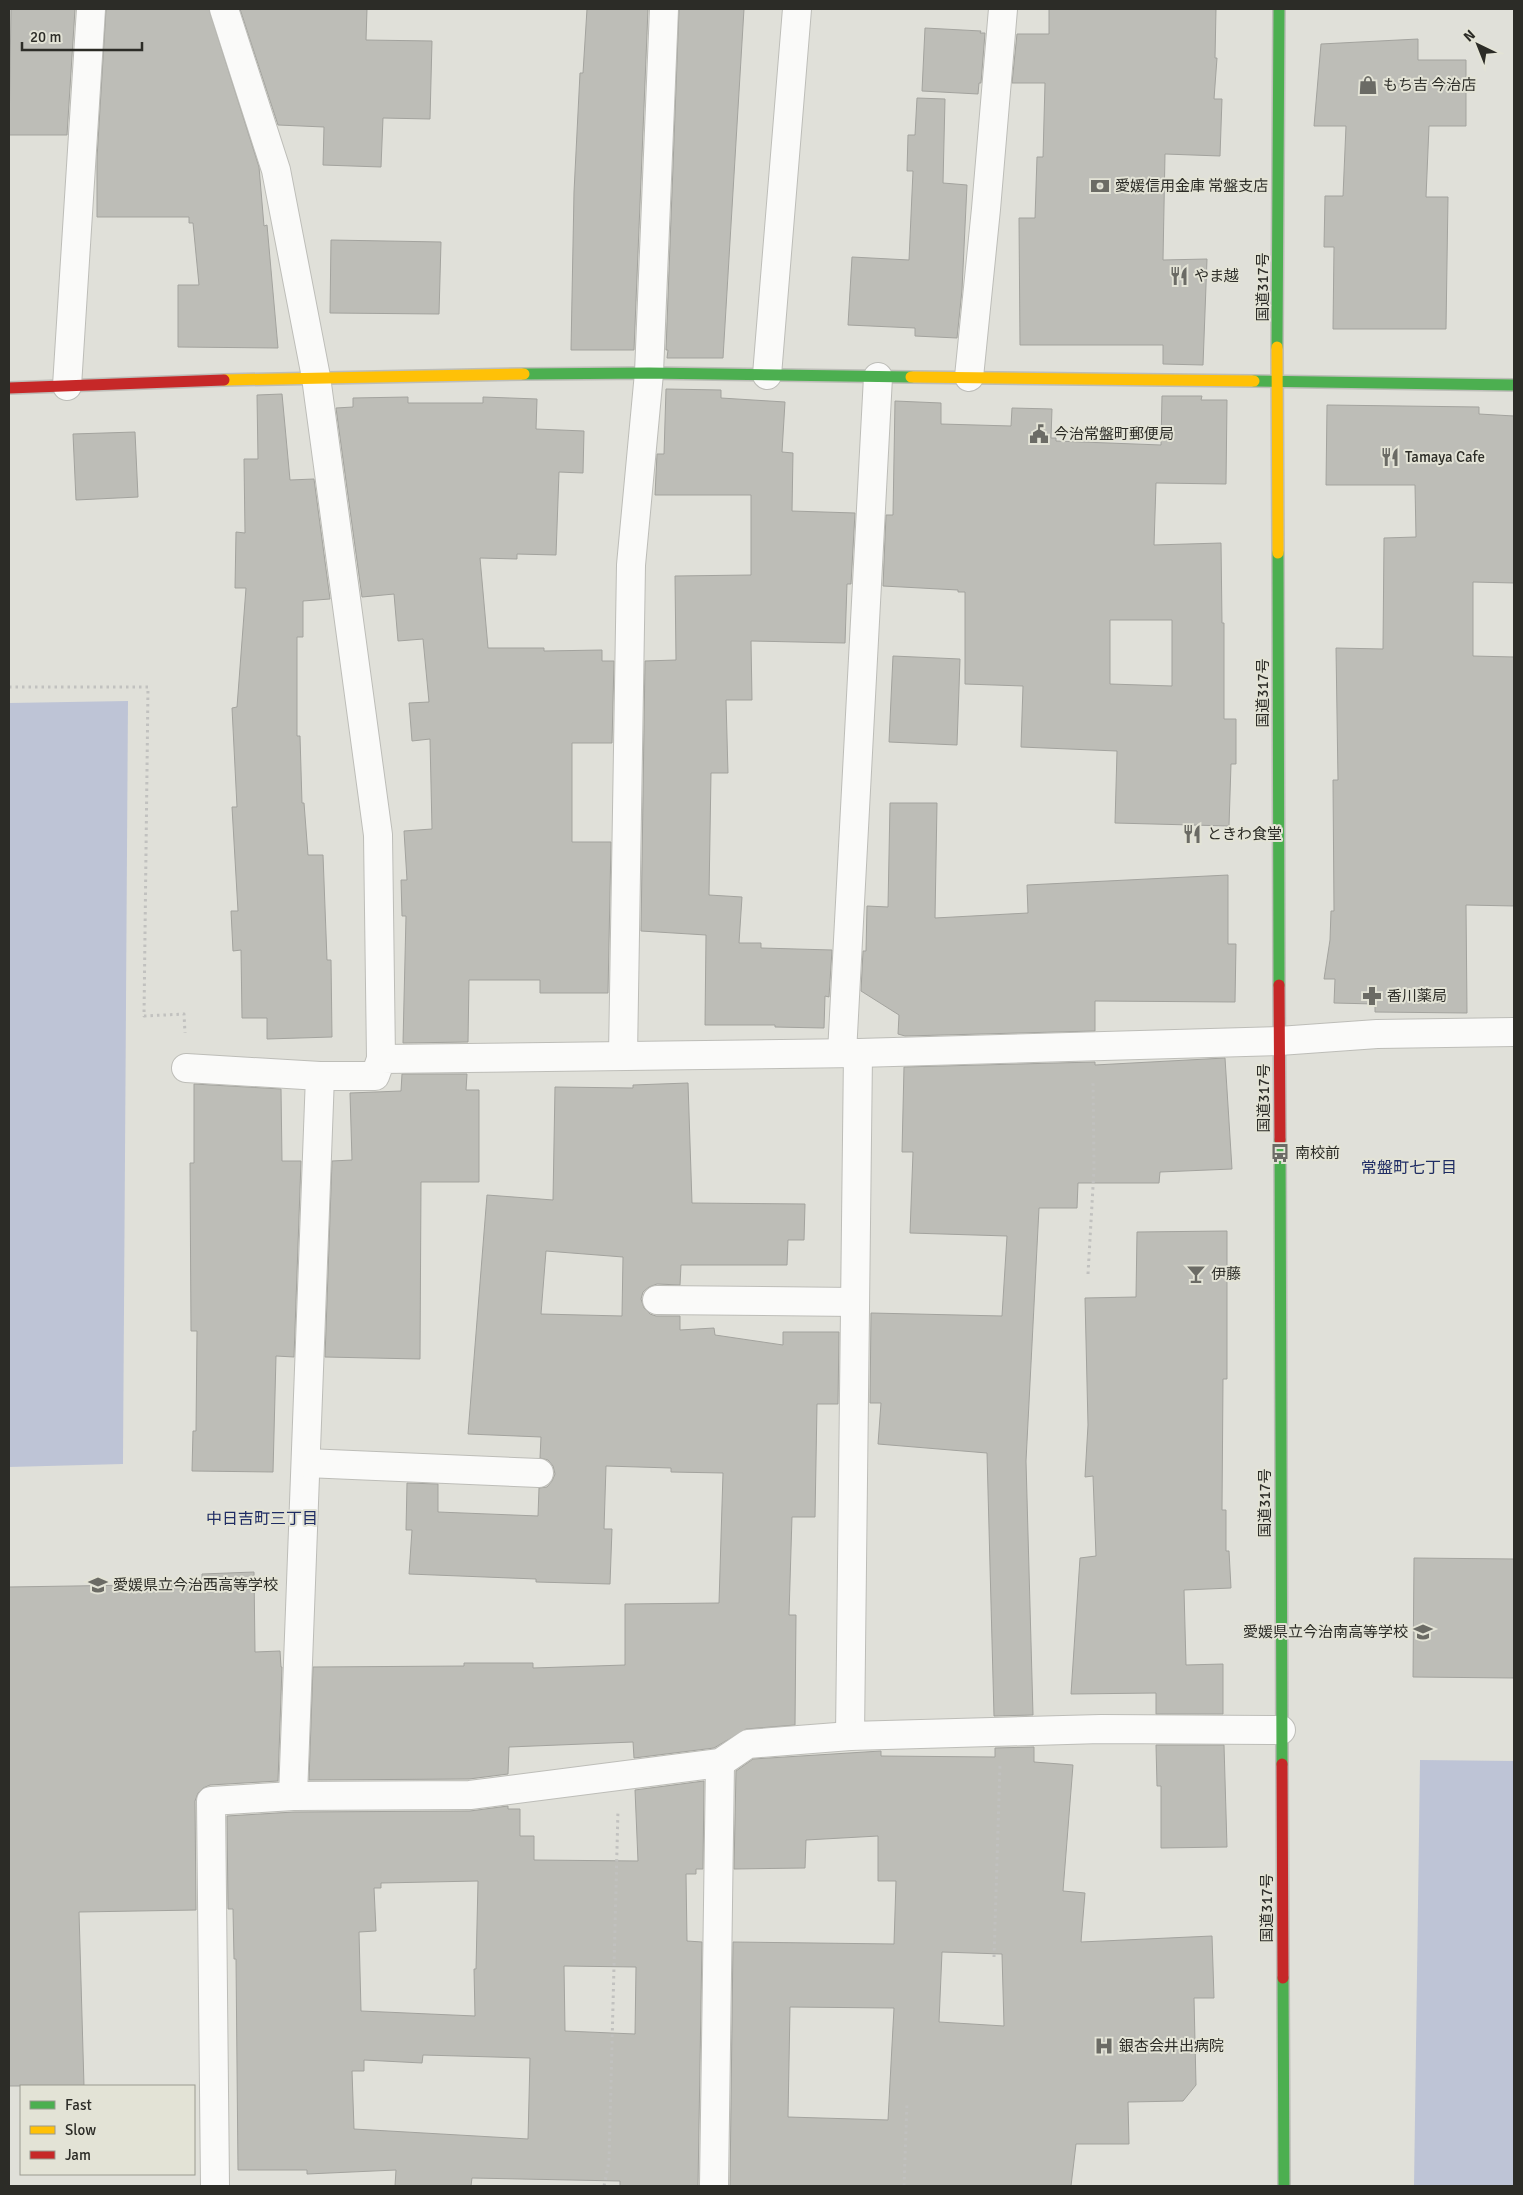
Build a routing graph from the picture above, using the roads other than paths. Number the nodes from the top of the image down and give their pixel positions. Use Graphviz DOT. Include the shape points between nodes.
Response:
graph roads {
  1 [pos="90,9"];
  2 [pos="224,9"];
  3 [pos="664,9"];
  4 [pos="797,9"];
  5 [pos="1003,9"];
  6 [pos="1279,9"];
  7 [pos="649,373"];
  8 [pos="767,375"];
  9 [pos="316,377"];
  10 [pos="878,377"];
  11 [pos="969,377"];
  12 [pos="1277,380"];
  13 [pos="1514,385"];
  14 [pos="67,386"];
  15 [pos="9,388"];
  16 [pos="1514,1032"];
  17 [pos="1279,1041"];
  18 [pos="850,1053"];
  19 [pos="623,1056"];
  20 [pos="381,1058"];
  21 [pos="186,1068"];
  22 [pos="320,1076"];
  23 [pos="657,1300"];
  24 [pos="855,1302"];
  25 [pos="306,1463"];
  26 [pos="539,1473"];
  27 [pos="1281,1730"];
  28 [pos="850,1736"];
  29 [pos="720,1763"];
  30 [pos="293,1796"];
  31 [pos="215,2186"];
  32 [pos="714,2186"];
  33 [pos="1284,2186"];
  1 -- 14 [label="street"];
  2 -- 9 [label="street" via="276,170"];
  3 -- 7 [label="street"];
  4 -- 8 [label="street"];
  5 -- 11 [label="street"];
  6 -- 12 [label="main road, 国道317号"];
  7 -- 8 [label="main road"];
  7 -- 9 [label="main road"];
  7 -- 19 [label="street" via="631,564"];
  8 -- 10 [label="main road"];
  9 -- 14 [label="main road"];
  9 -- 20 [label="street" via="378,836"];
  10 -- 11 [label="main road"];
  10 -- 18 [label="street"];
  11 -- 12 [label="main road"];
  12 -- 13 [label="main road"];
  12 -- 17 [label="main road, 国道317号"];
  14 -- 15 [label="main road"];
  16 -- 17 [label="street" via="1377,1034"];
  17 -- 18 [label="street"];
  17 -- 27 [label="main road, 国道317号"];
  18 -- 19 [label="street"];
  18 -- 24 [label="street"];
  19 -- 20 [label="street"];
  20 -- 22 [label="street" via="375,1076"];
  21 -- 22 [label="street"];
  22 -- 25 [label="street"];
  23 -- 24 [label="street"];
  24 -- 28 [label="street"];
  25 -- 26 [label="street"];
  25 -- 30 [label="street"];
  27 -- 28 [label="street" via="1102,1729"];
  27 -- 33 [label="main road, 国道317号"];
  28 -- 29 [label="street" via="748,1744"];
  29 -- 30 [label="street" via="470,1795"];
  29 -- 32 [label="street"];
  30 -- 31 [label="street" via="211,1801"];
}
